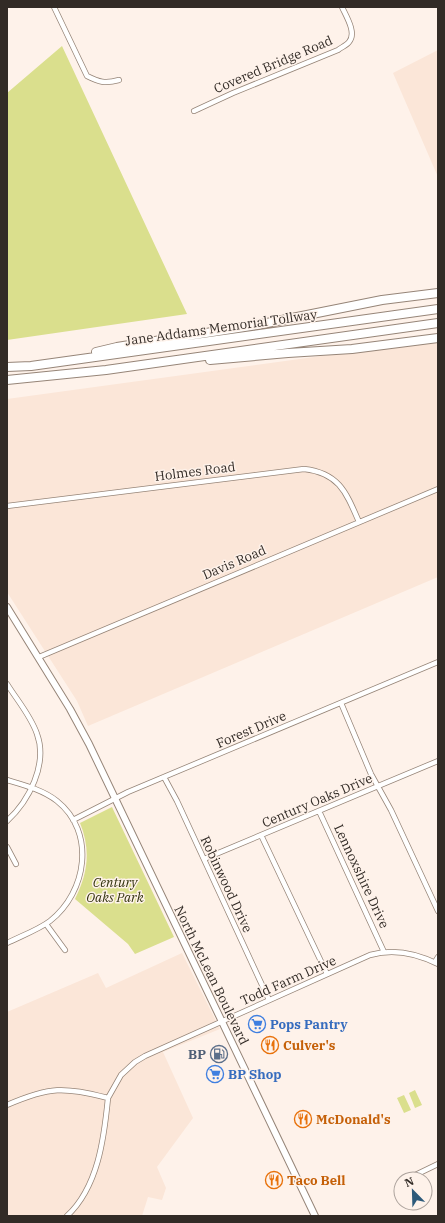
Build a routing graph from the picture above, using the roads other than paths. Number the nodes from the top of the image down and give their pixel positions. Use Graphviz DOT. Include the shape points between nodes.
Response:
graph roads {
  1 [pos="54,7"];
  2 [pos="342,7"];
  3 [pos="119,80"];
  4 [pos="194,111"];
  5 [pos="438,293"];
  6 [pos="438,309"];
  7 [pos="438,323"];
  8 [pos="438,338"];
  9 [pos="47,364"];
  10 [pos="7,367"];
  11 [pos="106,370"];
  12 [pos="7,380"];
  13 [pos="438,489"];
  14 [pos="7,506"];
  15 [pos="359,522"];
  16 [pos="7,607"];
  17 [pos="39,657"];
  18 [pos="438,662"];
  19 [pos="7,684"];
  20 [pos="341,703"];
  21 [pos="438,761"];
  22 [pos="164,777"];
  23 [pos="7,780"];
  24 [pos="378,785"];
  25 [pos="31,788"];
  26 [pos="115,799"];
  27 [pos="319,811"];
  28 [pos="73,820"];
  29 [pos="7,821"];
  30 [pos="261,835"];
  31 [pos="7,847"];
  32 [pos="204,860"];
  33 [pos="16,864"];
  34 [pos="438,911"];
  35 [pos="46,924"];
  36 [pos="7,944"];
  37 [pos="65,950"];
  38 [pos="384,952"];
  39 [pos="438,957"];
  40 [pos="436,963"];
  41 [pos="327,974"];
  42 [pos="269,1000"];
  43 [pos="222,1021"];
  44 [pos="108,1098"];
  45 [pos="7,1105"];
  46 [pos="438,1164"];
  47 [pos="422,1171"];
  48 [pos="67,1216"];
  49 [pos="315,1216"];
  1 -- 3 [label="street" via="87,76 108,83"];
  2 -- 4 [label="street, Covered Bridge Road" via="352,36 350,41 338,50"];
  5 -- 9 [label="highway" via="382,300 257,325 117,347"];
  6 -- 9 [label="highway, Jane Addams Memorial Tollway"];
  7 -- 11 [label="highway, Jane Addams Memorial Tollway"];
  8 -- 11 [label="highway" via="352,349"];
  9 -- 10 [label="highway, Jane Addams Memorial Tollway"];
  11 -- 12 [label="highway, Jane Addams Memorial Tollway"];
  13 -- 15 [label="street, Davis Road"];
  14 -- 15 [label="street, Holmes Road" via="304,468 321,472 334,479 347,494"];
  15 -- 17 [label="street, Davis Road"];
  16 -- 17 [label="main road"];
  17 -- 26 [label="main road, North McLean Boulevard" via="89,744"];
  18 -- 20 [label="street, Forest Drive"];
  19 -- 25 [label="street" via="29,718 39,741 40,762"];
  20 -- 22 [label="street, Forest Drive"];
  20 -- 24 [label="street"];
  21 -- 24 [label="street, Century Oaks Drive"];
  22 -- 26 [label="street, Forest Drive"];
  22 -- 32 [label="street, Robinwood Drive"];
  23 -- 25 [label="street"];
  24 -- 27 [label="street, Century Oaks Drive"];
  24 -- 34 [label="street"];
  25 -- 28 [label="street" via="57,801"];
  25 -- 29 [label="street" via="22,804"];
  26 -- 28 [label="street, Forest Drive"];
  26 -- 43 [label="main road, North McLean Boulevard"];
  27 -- 30 [label="street, Century Oaks Drive"];
  27 -- 38 [label="street, Lennoxshire Drive"];
  28 -- 35 [label="street" via="82,848 81,871 68,901"];
  30 -- 32 [label="street, Century Oaks Drive"];
  30 -- 41 [label="street"];
  31 -- 33 [label="street"];
  32 -- 42 [label="street, Robinwood Drive"];
  35 -- 36 [label="street"];
  35 -- 37 [label="street"];
  38 -- 40 [label="street, Todd Farm Drive" via="402,952"];
  38 -- 41 [label="street, Todd Farm Drive" via="370,955"];
  39 -- 40 [label="street"];
  41 -- 42 [label="street, Todd Farm Drive"];
  42 -- 43 [label="street, Todd Farm Drive"];
  43 -- 44 [label="street, Todd Farm Drive" via="134,1062 121,1075"];
  43 -- 49 [label="main road, North McLean Boulevard"];
  44 -- 45 [label="street" via="59,1089 30,1095"];
  44 -- 48 [label="street, Todd Farm Drive" via="100,1154 94,1174 83,1196"];
  46 -- 47 [label="street"];
}
